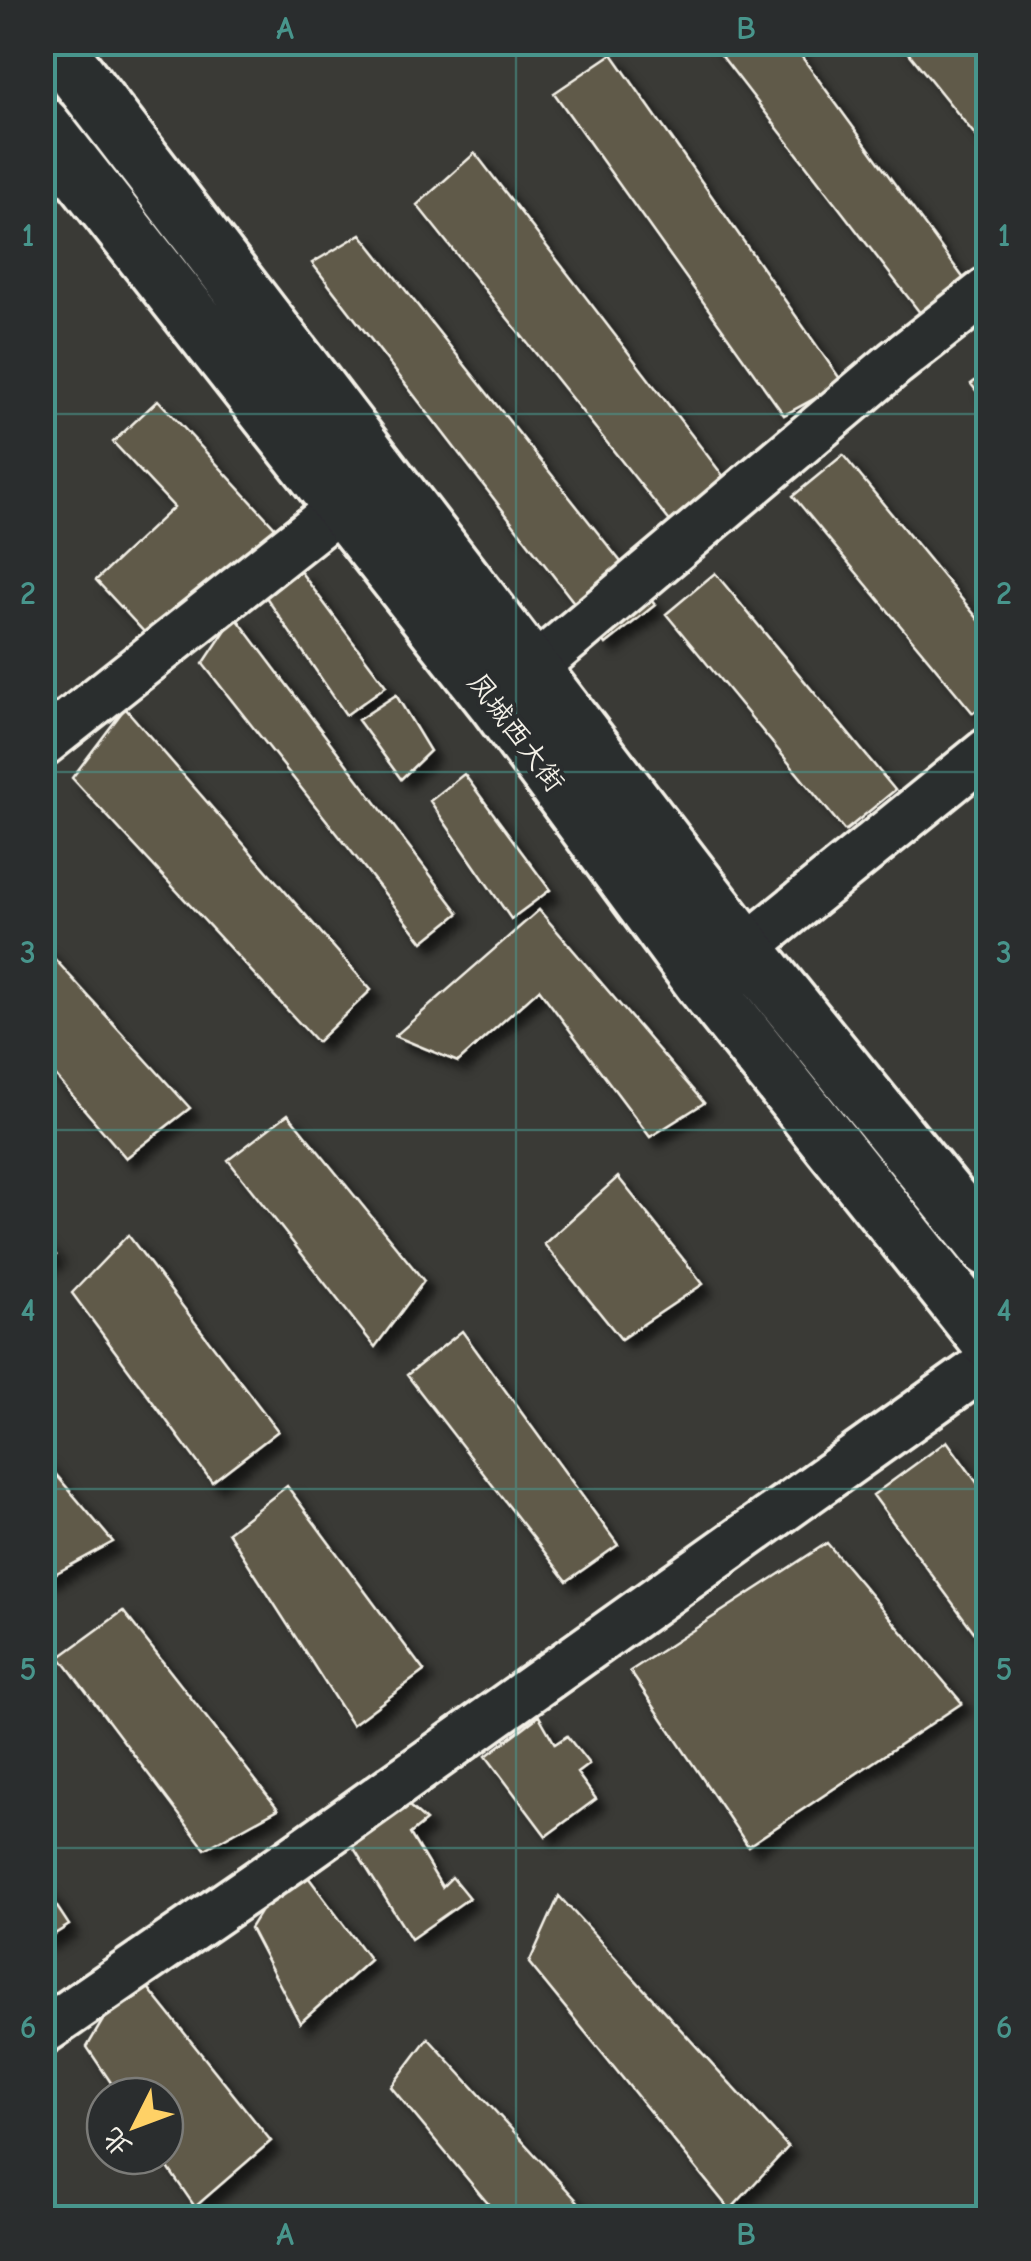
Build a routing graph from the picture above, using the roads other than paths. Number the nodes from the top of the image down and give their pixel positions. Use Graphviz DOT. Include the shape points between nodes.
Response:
graph roads {
  1 [pos="52,42"];
  2 [pos="42,126"];
  3 [pos="988,290"];
  4 [pos="342,506"];
  5 [pos="513,686"];
  6 [pos="42,744"];
  7 [pos="988,751"];
  8 [pos="746,948"];
  9 [pos="704,983"];
  10 [pos="891,1214"];
  11 [pos="986,1241"];
  12 [pos="988,1340"];
  13 [pos="988,1363"];
  14 [pos="42,2032"];
  1 -- 5 [label="main road, 凤城西大街"];
  2 -- 4 [label="main road, 凤城西大街"];
  3 -- 5 [label="street"];
  4 -- 5 [label="main road, 凤城西大街"];
  4 -- 6 [label="street"];
  5 -- 8 [label="main road, 凤城西大街"];
  5 -- 9 [label="main road, 凤城西大街"];
  7 -- 8 [label="street"];
  8 -- 9 [label="street"];
  8 -- 11 [label="main road, 凤城西大街"];
  9 -- 10 [label="main road, 凤城西大街"];
  10 -- 11 [label="main road"];
  10 -- 12 [label="main road, 凤城西大街"];
  13 -- 14 [label="street"];
}
